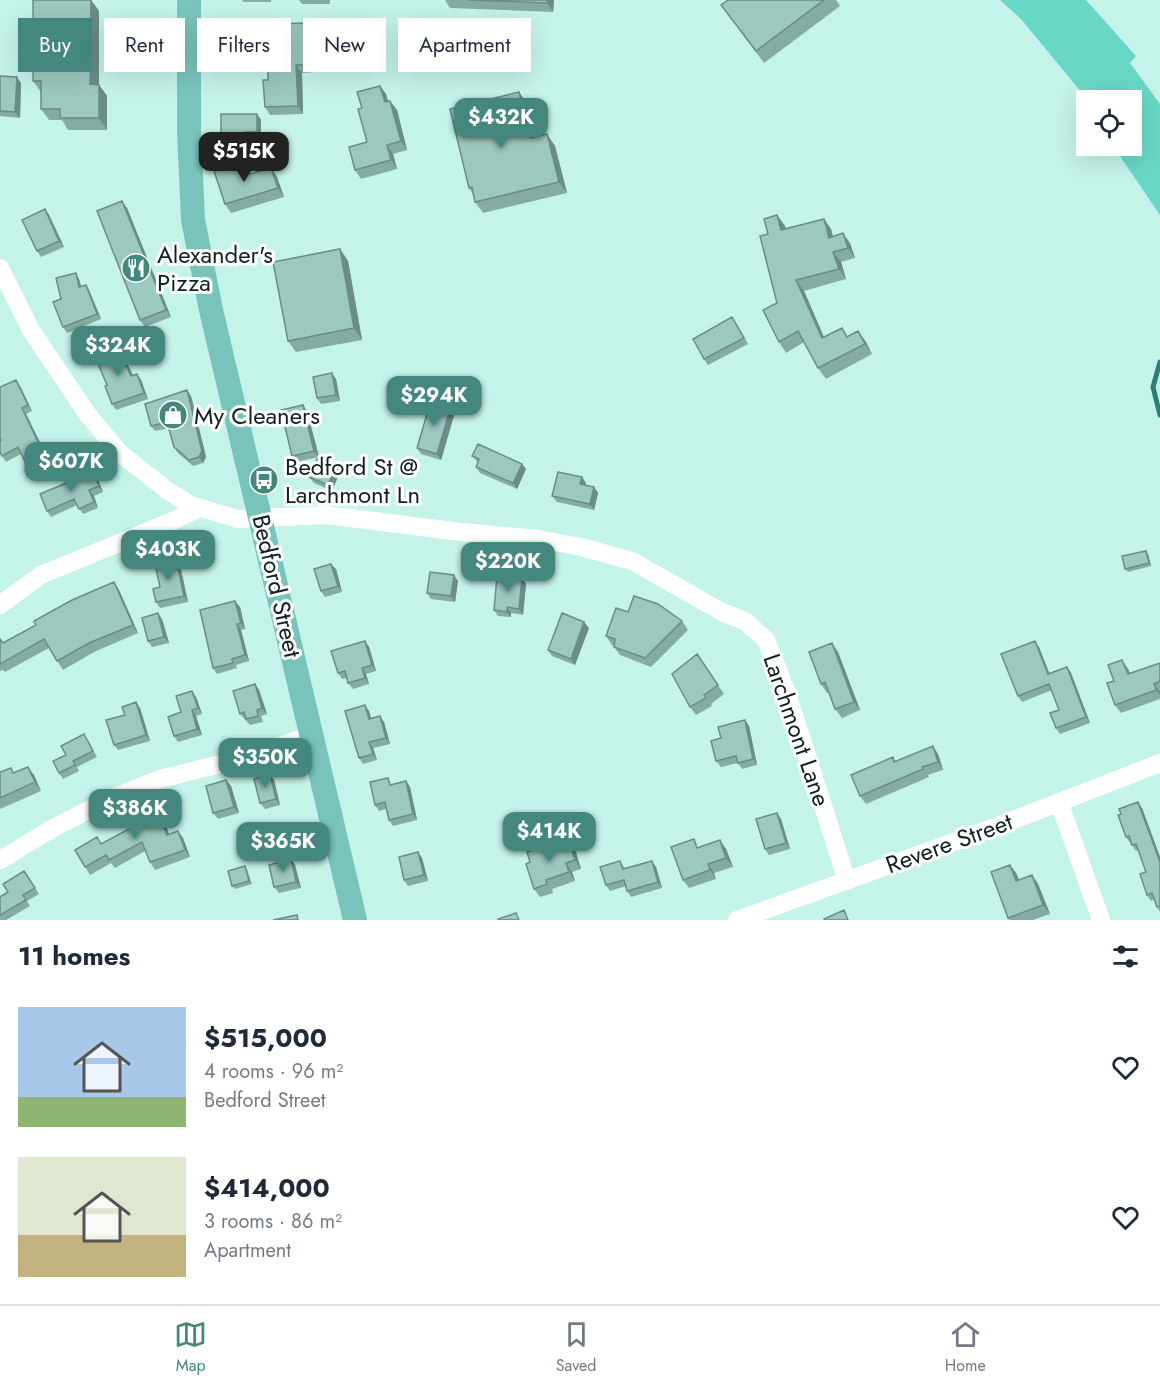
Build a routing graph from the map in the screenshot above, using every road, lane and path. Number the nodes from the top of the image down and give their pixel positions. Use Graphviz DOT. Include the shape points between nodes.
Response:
graph roads {
  1 [pos="189,0"];
  2 [pos="0,268"];
  3 [pos="200,508"];
  4 [pos="261,519"];
  5 [pos="0,605"];
  6 [pos="312,735"];
  7 [pos="1160,763"];
  8 [pos="1059,802"];
  9 [pos="0,860"];
  10 [pos="847,880"];
  11 [pos="355,920"];
  12 [pos="737,920"];
  13 [pos="1101,920"];
  1 -- 4 [label="main road, Bedford Street" via="193,220"];
  2 -- 3 [label="street, Larchmont Lane" via="31,330 88,415 120,453 168,491"];
  3 -- 4 [label="street, Larchmont Lane" via="237,519"];
  3 -- 5 [label="street" via="41,575"];
  4 -- 6 [label="main road, Bedford Street"];
  4 -- 10 [label="street, Larchmont Lane" via="326,515 581,547 632,561 722,612 746,621 766,640 786,690"];
  6 -- 9 [label="street" via="240,759 160,779 55,827"];
  6 -- 11 [label="main road, Bedford Street"];
  7 -- 8 [label="street, Revere Street"];
  8 -- 10 [label="street, Revere Street"];
  8 -- 13 [label="street"];
  10 -- 12 [label="street, Revere Street"];
}
